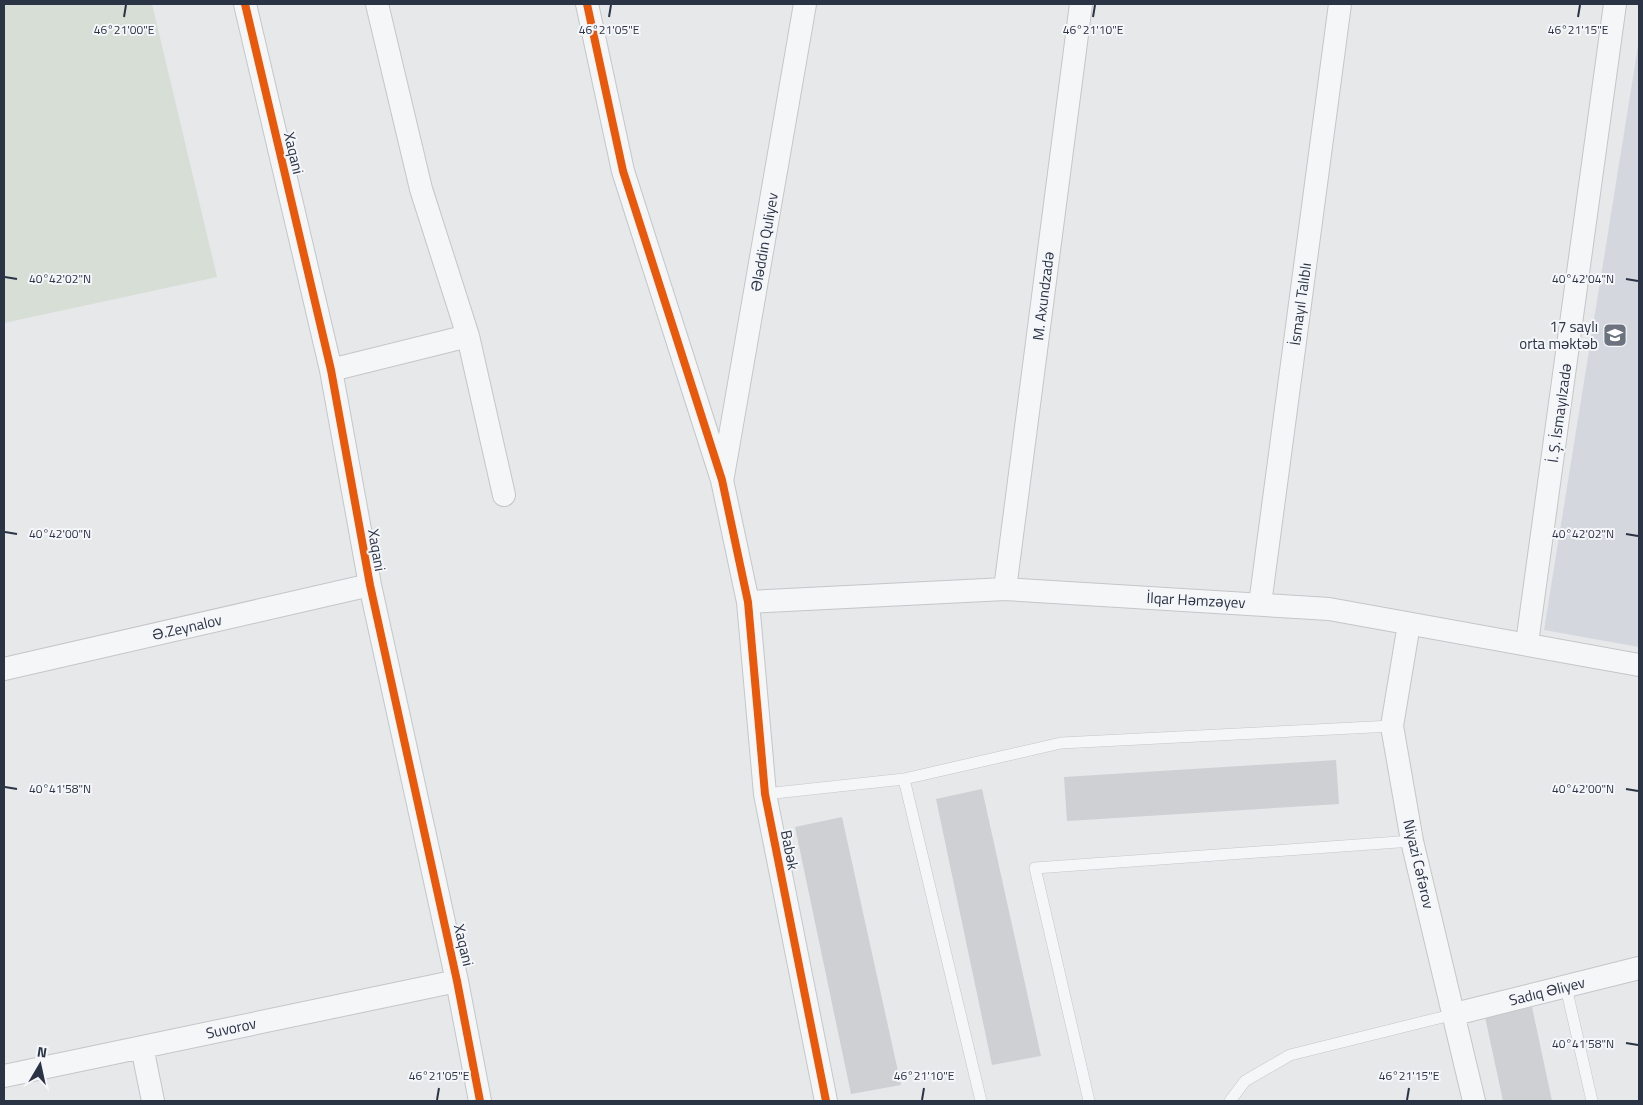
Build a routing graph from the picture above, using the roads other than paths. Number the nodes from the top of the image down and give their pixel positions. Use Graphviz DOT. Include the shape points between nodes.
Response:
graph roads {
  1 [pos="245,4"];
  2 [pos="377,4"];
  3 [pos="587,4"];
  4 [pos="805,4"];
  5 [pos="1081,4"];
  6 [pos="1340,4"];
  7 [pos="1615,4"];
  8 [pos="468,336"];
  9 [pos="331,370"];
  10 [pos="722,480"];
  11 [pos="504,495"];
  12 [pos="370,585"];
  13 [pos="1006,589"];
  14 [pos="748,602"];
  15 [pos="1260,604"];
  16 [pos="1409,624"];
  17 [pos="1527,643"];
  18 [pos="1639,665"];
  19 [pos="4,669"];
  20 [pos="1392,726"];
  21 [pos="904,779"];
  22 [pos="765,794"];
  23 [pos="1412,842"];
  24 [pos="1639,968"];
  25 [pos="457,981"];
  26 [pos="1566,986"];
  27 [pos="1455,1014"];
  28 [pos="142,1047"];
  29 [pos="4,1076"];
  30 [pos="152,1101"];
  31 [pos="480,1101"];
  32 [pos="826,1101"];
  33 [pos="981,1101"];
  34 [pos="1089,1101"];
  35 [pos="1230,1101"];
  36 [pos="1474,1101"];
  37 [pos="1592,1101"];
  1 -- 9 [label="street, Xaqani"];
  2 -- 8 [label="street" via="422,189"];
  3 -- 10 [label="street, Babək" via="623,171"];
  4 -- 10 [label="street, Ələddin Quliyev"];
  5 -- 13 [label="street, M. Axundzadə"];
  6 -- 15 [label="street, İsmayıl Talıblı"];
  7 -- 17 [label="street, İ. Ş. İsmayılzadə"];
  8 -- 9 [label="street"];
  8 -- 11 [label="street"];
  9 -- 12 [label="street, Xaqani"];
  10 -- 14 [label="street, Babək"];
  12 -- 19 [label="street, Ə.Zeynalov"];
  12 -- 25 [label="street, Xaqani"];
  13 -- 14 [label="street, İlqar Həmzəyev"];
  13 -- 15 [label="street, İlqar Həmzəyev"];
  14 -- 22 [label="street, Babək"];
  15 -- 16 [label="street, İlqar Həmzəyev" via="1329,609"];
  16 -- 17 [label="street, İlqar Həmzəyev"];
  16 -- 20 [label="street, Niyazi Cəfərov"];
  17 -- 18 [label="street, İlqar Həmzəyev"];
  20 -- 21 [label="lane" via="1061,743"];
  20 -- 23 [label="street, Niyazi Cəfərov"];
  21 -- 22 [label="lane"];
  21 -- 33 [label="lane"];
  22 -- 32 [label="street, Babək"];
  23 -- 27 [label="street, Niyazi Cəfərov"];
  23 -- 34 [label="lane" via="1034,868"];
  24 -- 26 [label="street, Sadıq Əliyev"];
  25 -- 28 [label="street, Suvorov"];
  25 -- 31 [label="street, Xaqani"];
  26 -- 27 [label="street, Sadıq Əliyev"];
  26 -- 37 [label="lane"];
  27 -- 35 [label="lane" via="1290,1055 1245,1081"];
  27 -- 36 [label="street, Niyazi Cəfərov"];
  28 -- 29 [label="street, Suvorov"];
  28 -- 30 [label="street"];
}
